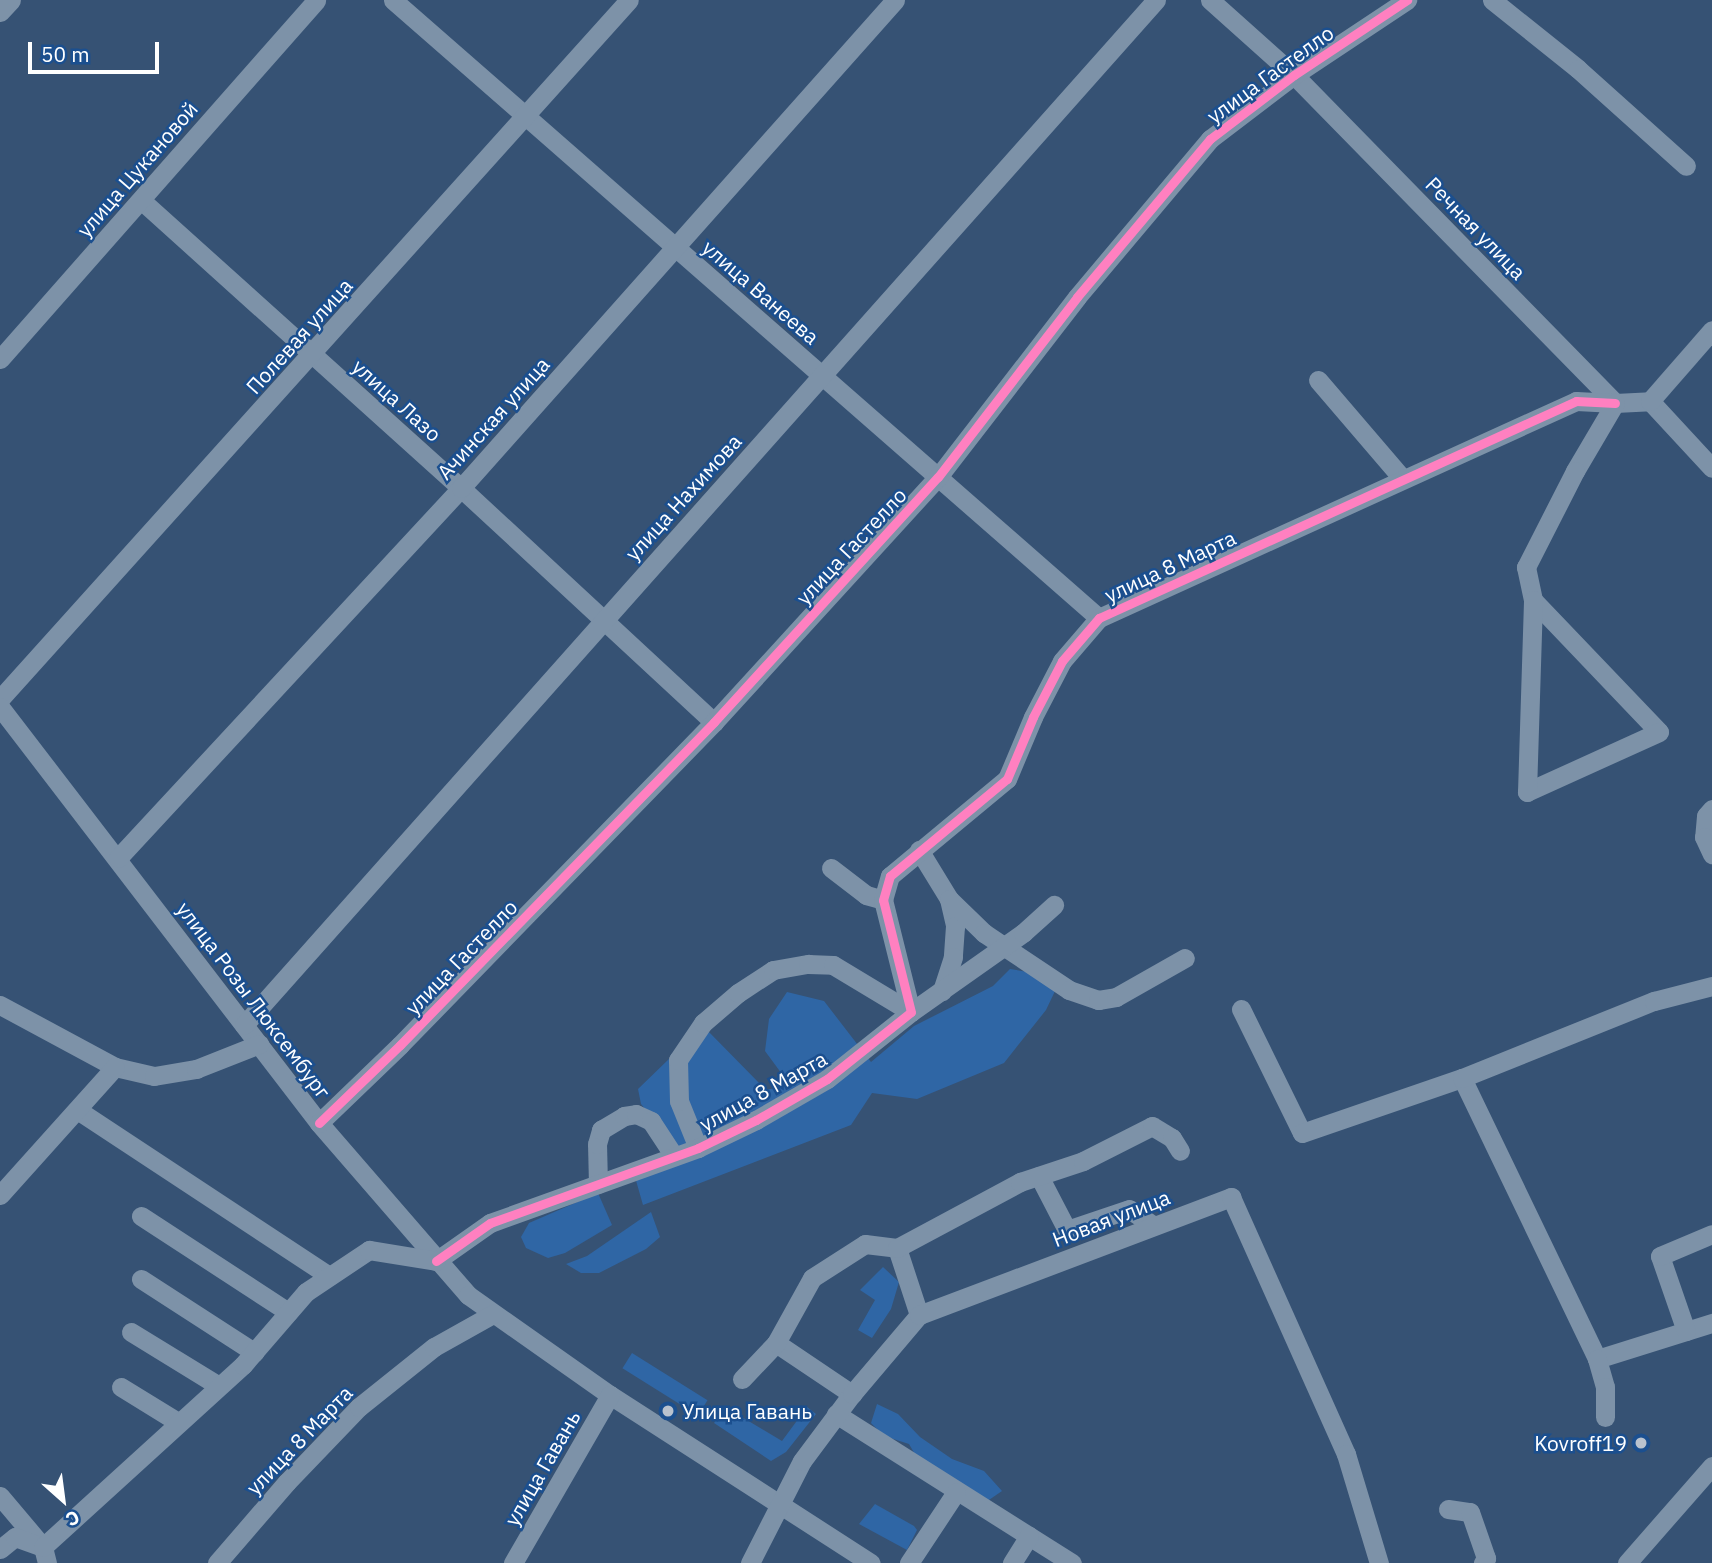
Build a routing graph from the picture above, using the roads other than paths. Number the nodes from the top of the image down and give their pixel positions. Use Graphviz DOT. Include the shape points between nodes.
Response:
graph roads {
  1 [pos="10,0"];
  2 [pos="316,0"];
  3 [pos="393,0"];
  4 [pos="629,0"];
  5 [pos="895,0"];
  6 [pos="1156,0"];
  7 [pos="1210,0"];
  8 [pos="1407,0"];
  9 [pos="1492,0"];
  10 [pos="0,12"];
  11 [pos="1294,75"];
  12 [pos="525,116"];
  13 [pos="1686,166"];
  14 [pos="141,200"];
  15 [pos="676,248"];
  16 [pos="1712,330"];
  17 [pos="20,337"];
  18 [pos="0,347"];
  19 [pos="313,354"];
  20 [pos="0,359"];
  21 [pos="822,376"];
  22 [pos="1318,380"];
  23 [pos="1650,401"];
  24 [pos="1615,403"];
  25 [pos="1712,468"];
  26 [pos="938,477"];
  27 [pos="1402,478"];
  28 [pos="461,488"];
  29 [pos="1533,600"];
  30 [pos="1099,618"];
  31 [pos="604,620"];
  32 [pos="0,699"];
  33 [pos="0,707"];
  34 [pos="714,722"];
  35 [pos="1712,809"];
  36 [pos="919,850"];
  37 [pos="1712,854"];
  38 [pos="118,859"];
  39 [pos="831,868"];
  40 [pos="949,899"];
  41 [pos="883,900"];
  42 [pos="1054,905"];
  43 [pos="1004,947"];
  44 [pos="1185,958"];
  45 [pos="1712,986"];
  46 [pos="942,991"];
  47 [pos="0,1005"];
  48 [pos="1241,1009"];
  49 [pos="911,1012"];
  50 [pos="244,1025"];
  51 [pos="258,1044"];
  52 [pos="115,1067"];
  53 [pos="1462,1078"];
  54 [pos="79,1111"];
  55 [pos="319,1124"];
  56 [pos="698,1148"];
  57 [pos="1180,1151"];
  58 [pos="674,1156"];
  59 [pos="1039,1175"];
  60 [pos="598,1184"];
  61 [pos="0,1195"];
  62 [pos="141,1216"];
  63 [pos="1154,1226"];
  64 [pos="1712,1234"];
  65 [pos="897,1248"];
  66 [pos="436,1261"];
  67 [pos="329,1276"];
  68 [pos="141,1279"];
  69 [pos="288,1312"];
  70 [pos="493,1314"];
  71 [pos="919,1315"];
  72 [pos="1712,1323"];
  73 [pos="1686,1331"];
  74 [pos="131,1332"];
  75 [pos="776,1343"];
  76 [pos="254,1352"];
  77 [pos="1597,1359"];
  78 [pos="742,1379"];
  79 [pos="219,1386"];
  80 [pos="121,1387"];
  81 [pos="852,1394"];
  82 [pos="610,1395"];
  83 [pos="836,1414"];
  84 [pos="1605,1417"];
  85 [pos="178,1422"];
  86 [pos="1712,1466"];
  87 [pos="956,1492"];
  88 [pos="0,1496"];
  89 [pos="779,1503"];
  90 [pos="1448,1509"];
  91 [pos="1029,1536"];
  92 [pos="0,1549"];
  93 [pos="45,1555"];
  94 [pos="1635,1560"];
  95 [pos="217,1563"];
  96 [pos="513,1563"];
  97 [pos="750,1563"];
  98 [pos="872,1563"];
  99 [pos="909,1563"];
  100 [pos="1012,1563"];
  101 [pos="1072,1563"];
  102 [pos="1379,1563"];
  103 [pos="1483,1563"];
  1 -- 10 [label="street"];
  2 -- 14 [label="street, улица Цукановой"];
  3 -- 12 [label="street, улица Ванеева"];
  4 -- 12 [label="street, Полевая улица"];
  5 -- 15 [label="street, Ачинская улица"];
  6 -- 21 [label="street, улица Нахимова"];
  7 -- 11 [label="street, Речная улица"];
  8 -- 11 [label="street, улица Гастелло"];
  9 -- 13 [label="street"];
  11 -- 24 [label="street, Речная улица"];
  11 -- 26 [label="street, улица Гастелло" via="1210,139 1077,297"];
  12 -- 15 [label="street, улица Ванеева"];
  12 -- 19 [label="street, Полевая улица"];
  14 -- 17 [label="street, улица Цукановой"];
  14 -- 19 [label="street, улица Лазо"];
  15 -- 21 [label="street, улица Ванеева"];
  15 -- 28 [label="street, Ачинская улица"];
  16 -- 23 [label="street"];
  17 -- 18 [label="street"];
  17 -- 20 [label="street"];
  19 -- 28 [label="street, улица Лазо"];
  19 -- 32 [label="street, Полевая улица"];
  21 -- 26 [label="street, улица Ванеева"];
  21 -- 31 [label="street, улица Нахимова"];
  22 -- 27 [label="street"];
  23 -- 24 [label="street"];
  23 -- 25 [label="street"];
  24 -- 27 [label="street, улица 8 Марта" via="1576,401"];
  24 -- 29 [label="street" via="1526,567"];
  26 -- 30 [label="street, улица Ванеева"];
  26 -- 34 [label="street, улица Гастелло"];
  27 -- 30 [label="street, улица 8 Марта"];
  28 -- 31 [label="street, улица Лазо"];
  28 -- 38 [label="street, Ачинская улица"];
  29 -- 29 [label="street" via="1659,732 1527,792 1529,737"];
  30 -- 36 [label="street, улица 8 Марта" via="1062,660 1007,779"];
  31 -- 34 [label="street, улица Лазо"];
  31 -- 50 [label="street, улица Нахимова"];
  33 -- 38 [label="street, улица Розы Люксембург"];
  34 -- 55 [label="street, улица Гастелло"];
  35 -- 37 [label="street" via="1706,816 1704,837"];
  36 -- 40 [label="street"];
  36 -- 41 [label="street, улица 8 Марта" via="890,876"];
  38 -- 50 [label="street, улица Розы Люксембург"];
  39 -- 41 [label="street" via="866,895"];
  40 -- 43 [label="street"];
  40 -- 46 [label="street" via="955,926 953,957"];
  41 -- 49 [label="street"];
  42 -- 43 [label="street, улица 8 Марта"];
  43 -- 44 [label="street" via="1069,990 1098,1000 1116,997"];
  43 -- 46 [label="street, улица 8 Марта"];
  45 -- 53 [label="street" via="1654,1001"];
  46 -- 49 [label="street, улица 8 Марта"];
  47 -- 52 [label="street"];
  48 -- 53 [label="street" via="1303,1133"];
  49 -- 56 [label="street, улица 8 Марта" via="827,1079"];
  49 -- 56 [label="street" via="832,965 773,970 703,1023 678,1060 679,1101"];
  50 -- 51 [label="street, улица Розы Люксембург"];
  51 -- 52 [label="street" via="196,1069 154,1076"];
  51 -- 55 [label="street, улица Розы Люксембург"];
  52 -- 54 [label="street"];
  53 -- 77 [label="street"];
  54 -- 61 [label="street"];
  54 -- 67 [label="street"];
  55 -- 66 [label="street, улица Розы Люксембург"];
  56 -- 58 [label="street, улица 8 Марта"];
  57 -- 59 [label="street" via="1172,1138 1152,1126 1083,1161"];
  58 -- 60 [label="street, улица 8 Марта"];
  58 -- 60 [label="street" via="651,1121 636,1114 624,1116 601,1130"];
  59 -- 63 [label="street" via="1068,1230 1129,1209"];
  59 -- 65 [label="street"];
  60 -- 66 [label="street, улица 8 Марта" via="490,1223"];
  62 -- 69 [label="street"];
  63 -- 71 [label="street, Новая улица"];
  63 -- 102 [label="street, Новая улица" via="1231,1197 1346,1454"];
  64 -- 73 [label="street" via="1660,1256"];
  65 -- 71 [label="street"];
  65 -- 75 [label="street" via="865,1244 812,1278"];
  66 -- 67 [label="street" via="369,1250"];
  66 -- 70 [label="street, улица Розы Люксембург"];
  67 -- 69 [label="street"];
  68 -- 76 [label="street"];
  69 -- 76 [label="street"];
  70 -- 82 [label="street, улица Розы Люксембург"];
  70 -- 95 [label="street, улица 8 Марта" via="434,1347 359,1407"];
  71 -- 81 [label="street, Новая улица"];
  72 -- 73 [label="street"];
  73 -- 77 [label="street"];
  74 -- 79 [label="street"];
  75 -- 78 [label="street"];
  75 -- 81 [label="street"];
  76 -- 79 [label="street"];
  77 -- 84 [label="street" via="1605,1387"];
  79 -- 85 [label="street"];
  80 -- 85 [label="street"];
  81 -- 83 [label="street, Новая улица"];
  82 -- 89 [label="street, улица Розы Люксембург"];
  82 -- 96 [label="street, улица Гавань"];
  83 -- 87 [label="street"];
  83 -- 89 [label="street, Новая улица"];
  85 -- 93 [label="street"];
  86 -- 94 [label="street"];
  87 -- 91 [label="street"];
  87 -- 99 [label="street"];
  88 -- 93 [label="street"];
  89 -- 97 [label="street, Новая улица"];
  89 -- 98 [label="street, улица Розы Люксембург"];
  90 -- 103 [label="street" via="1470,1512 1486,1558"];
  91 -- 100 [label="street"];
  91 -- 101 [label="street"];
  92 -- 93 [label="street" via="15,1537"];
}
